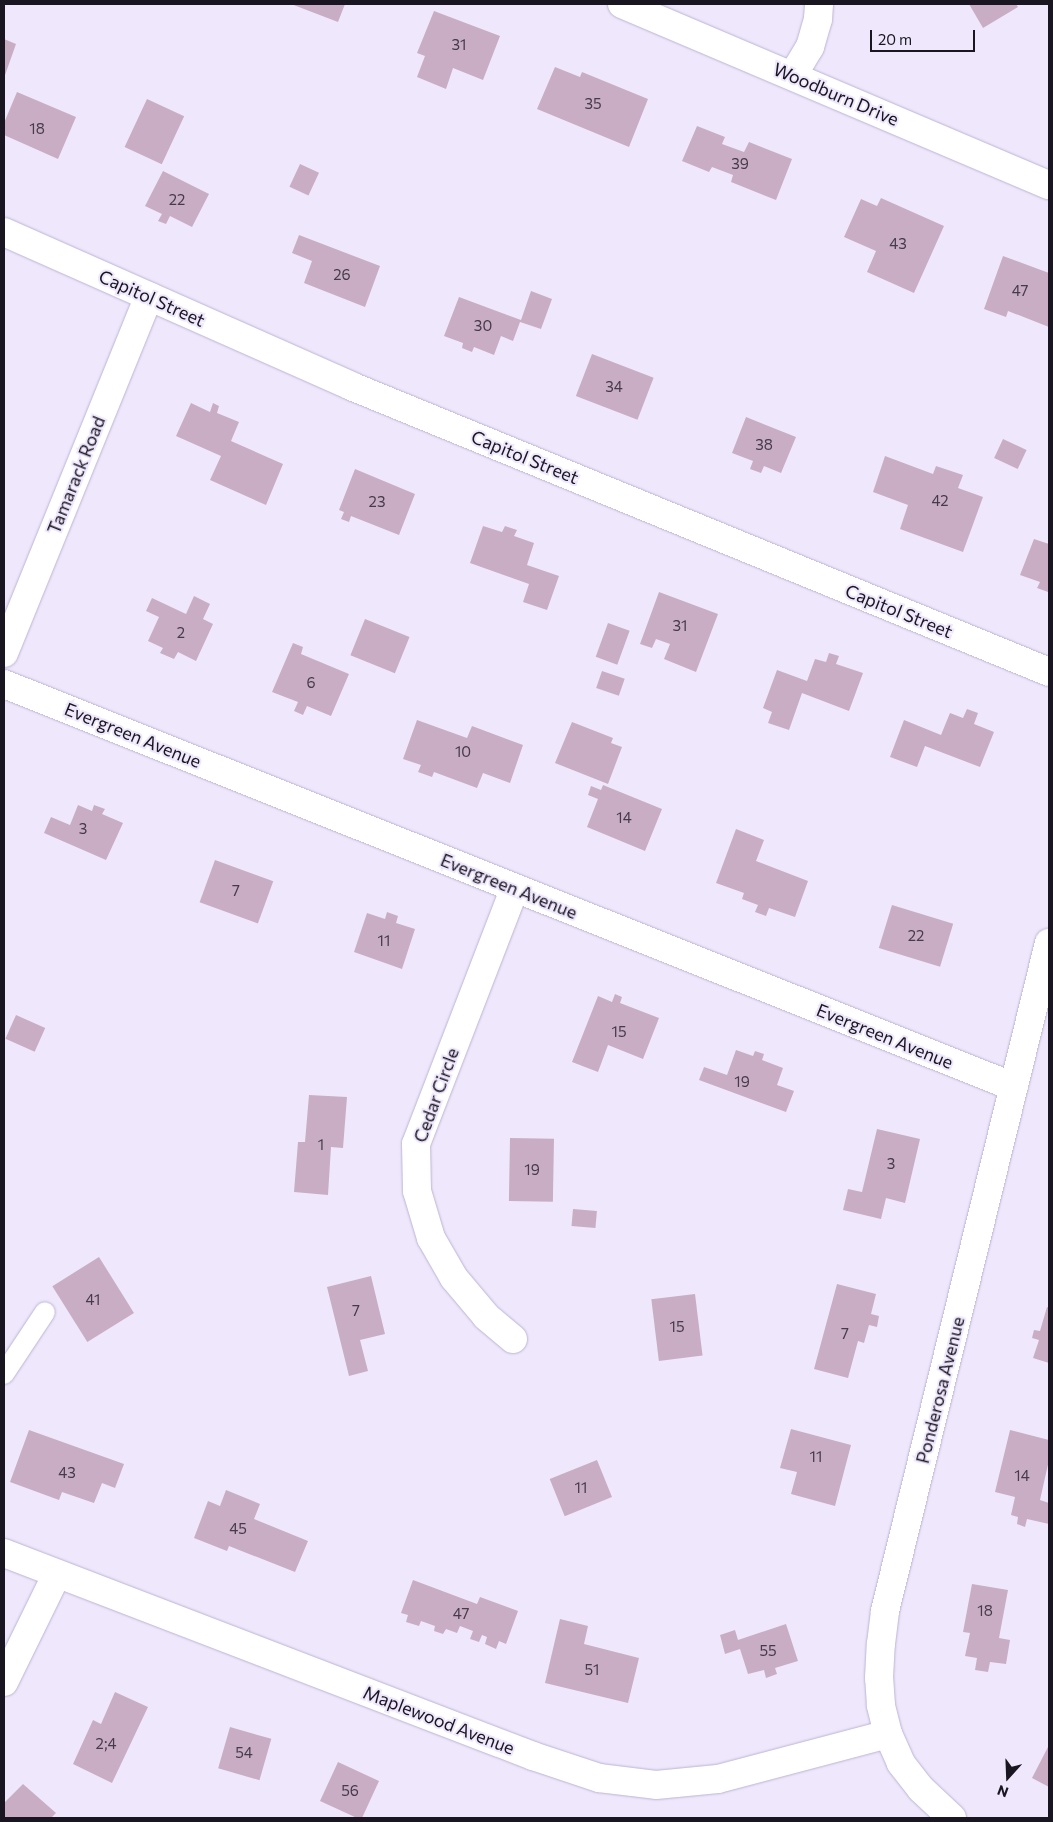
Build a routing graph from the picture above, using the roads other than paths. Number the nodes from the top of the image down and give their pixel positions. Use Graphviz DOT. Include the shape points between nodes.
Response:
graph roads {
  1 [pos="622,4"];
  2 [pos="819,4"];
  3 [pos="793,75"];
  4 [pos="1049,185"];
  5 [pos="4,232"];
  6 [pos="149,296"];
  7 [pos="4,653"];
  8 [pos="1049,672"];
  9 [pos="4,684"];
  10 [pos="515,888"];
  11 [pos="1049,943"];
  12 [pos="1014,1087"];
  13 [pos="44,1312"];
  14 [pos="513,1339"];
  15 [pos="4,1374"];
  16 [pos="4,1553"];
  17 [pos="56,1574"];
  18 [pos="4,1682"];
  19 [pos="888,1734"];
  20 [pos="952,1818"];
  1 -- 3 [label="street, Woodburn Drive"];
  2 -- 3 [label="street" via="810,47"];
  3 -- 4 [label="street, Woodburn Drive"];
  5 -- 6 [label="street, Capitol Street"];
  6 -- 7 [label="street, Tamarack Road"];
  6 -- 8 [label="street, Capitol Street" via="351,386"];
  9 -- 10 [label="street, Evergreen Avenue"];
  10 -- 12 [label="street, Evergreen Avenue"];
  10 -- 14 [label="street, Cedar Circle" via="416,1144 417,1191 431,1238 454,1278 486,1316"];
  11 -- 12 [label="street, Ponderosa Avenue"];
  12 -- 19 [label="street, Ponderosa Avenue" via="885,1611 879,1678"];
  13 -- 15 [label="lane"];
  16 -- 17 [label="street, Maplewood Avenue"];
  17 -- 18 [label="street"];
  17 -- 19 [label="street, Maplewood Avenue" via="533,1756 600,1778 656,1786 718,1780"];
  19 -- 20 [label="street, Ponderosa Avenue" via="901,1763 921,1789"];
}
